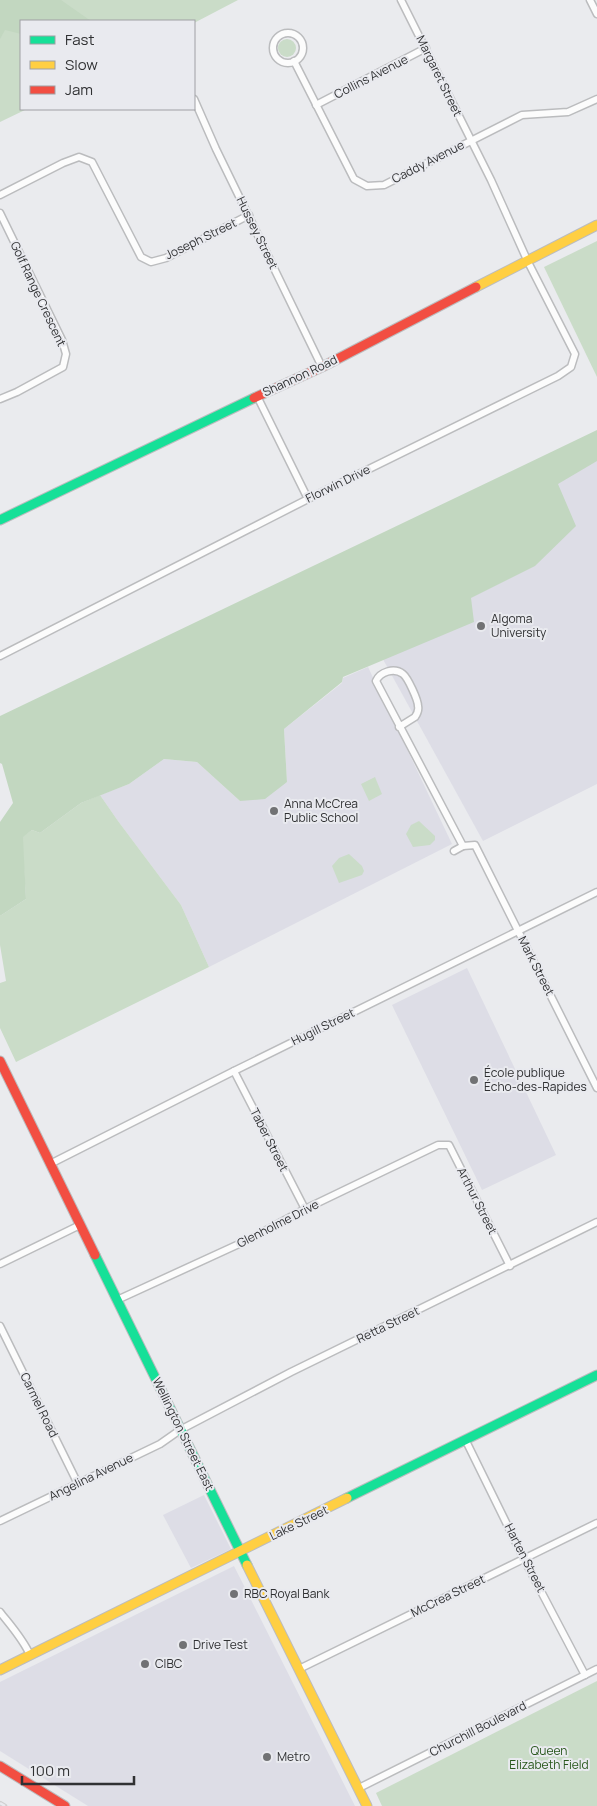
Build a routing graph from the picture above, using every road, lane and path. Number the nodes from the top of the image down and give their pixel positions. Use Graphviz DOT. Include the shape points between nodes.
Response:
graph roads {
  1 [pos="401,0"];
  2 [pos="590,0"];
  3 [pos="597,14"];
  4 [pos="426,48"];
  5 [pos="294,61"];
  6 [pos="597,99"];
  7 [pos="195,101"];
  8 [pos="316,105"];
  9 [pos="470,140"];
  10 [pos="0,195"];
  11 [pos="0,214"];
  12 [pos="249,215"];
  13 [pos="597,225"];
  14 [pos="528,262"];
  15 [pos="322,367"];
  16 [pos="257,396"];
  17 [pos="0,398"];
  18 [pos="308,499"];
  19 [pos="0,520"];
  20 [pos="0,656"];
  21 [pos="399,726"];
  22 [pos="463,846"];
  23 [pos="454,851"];
  24 [pos="597,892"];
  25 [pos="518,932"];
  26 [pos="0,1061"];
  27 [pos="234,1071"];
  28 [pos="597,1088"];
  29 [pos="438,1145"];
  30 [pos="50,1164"];
  31 [pos="305,1209"];
  32 [pos="597,1222"];
  33 [pos="80,1224"];
  34 [pos="0,1264"];
  35 [pos="510,1266"];
  36 [pos="117,1300"];
  37 [pos="0,1326"];
  38 [pos="597,1375"];
  39 [pos="180,1430"];
  40 [pos="466,1440"];
  41 [pos="78,1484"];
  42 [pos="0,1521"];
  43 [pos="597,1523"];
  44 [pos="241,1551"];
  45 [pos="524,1559"];
  46 [pos="0,1612"];
  47 [pos="30,1655"];
  48 [pos="299,1669"];
  49 [pos="597,1669"];
  50 [pos="0,1670"];
  51 [pos="585,1675"];
  52 [pos="0,1766"];
  53 [pos="359,1788"];
  54 [pos="65,1806"];
  55 [pos="368,1806"];
  1 -- 4 [label="street, Margaret Street"];
  2 -- 3 [label="street"];
  4 -- 8 [label="street, Collins Avenue"];
  4 -- 9 [label="street, Margaret Street"];
  5 -- 5 [label="street" via="301,55 301,41 289,33 280,35 274,43 274,53 284,62"];
  5 -- 8 [label="street, Caddy Avenue"];
  6 -- 9 [label="street, Caddy Avenue" via="568,112 522,115"];
  7 -- 12 [label="street, Hussey Street"];
  8 -- 9 [label="street, Caddy Avenue" via="354,179 367,186 384,185"];
  9 -- 14 [label="street, Margaret Street"];
  10 -- 12 [label="street, Joseph Street" via="79,157 92,162 141,256 152,262 166,258"];
  11 -- 17 [label="street, Golf Range Crescent" via="66,354 63,366"];
  12 -- 15 [label="street, Hussey Street"];
  13 -- 14 [label="street, Shannon Road"];
  14 -- 15 [label="street, Shannon Road"];
  14 -- 18 [label="street, Florwin Drive" via="575,354 571,367"];
  15 -- 16 [label="street, Shannon Road"];
  16 -- 18 [label="street"];
  16 -- 19 [label="street, Shannon Road"];
  18 -- 20 [label="street, Florwin Drive"];
  21 -- 21 [label="street" via="376,681 378,676 387,672 400,672 406,677 418,706 415,717"];
  21 -- 22 [label="street"];
  22 -- 23 [label="street"];
  22 -- 25 [label="street, Mark Street" via="476,844"];
  24 -- 25 [label="street, Hugill Street"];
  25 -- 27 [label="street, Hugill Street"];
  25 -- 28 [label="street, Mark Street"];
  26 -- 30 [label="street, Wellington Street East"];
  27 -- 30 [label="street, Hugill Street"];
  27 -- 31 [label="street, Taber Street"];
  29 -- 31 [label="street, Glenholme Drive"];
  29 -- 35 [label="street, Arthur Street" via="449,1145"];
  30 -- 33 [label="street, Wellington Street East"];
  31 -- 36 [label="street, Glenholme Drive" via="252,1238"];
  32 -- 35 [label="street, Retta Street"];
  33 -- 34 [label="street"];
  33 -- 36 [label="street, Wellington Street East"];
  35 -- 39 [label="street, Retta Street"];
  36 -- 39 [label="street, Wellington Street East"];
  37 -- 41 [label="street, Carmel Road"];
  38 -- 40 [label="street, Lake Street"];
  39 -- 41 [label="street, Angelina Avenue" via="160,1444"];
  39 -- 44 [label="street, Wellington Street East"];
  40 -- 44 [label="street, Lake Street"];
  40 -- 45 [label="street, Harten Street"];
  41 -- 42 [label="street, Angelina Avenue"];
  43 -- 45 [label="street, McCrea Street"];
  44 -- 47 [label="street, Lake Street"];
  44 -- 48 [label="street, Wellington Street East"];
  45 -- 48 [label="street, McCrea Street"];
  45 -- 51 [label="street, Harten Street"];
  46 -- 47 [label="street" via="24,1641"];
  47 -- 50 [label="street, Lake Street"];
  48 -- 53 [label="street, Wellington Street East"];
  49 -- 51 [label="street, Churchill Boulevard"];
  51 -- 53 [label="street, Churchill Boulevard"];
  52 -- 54 [label="street"];
  53 -- 55 [label="street, Wellington Street East"];
}
